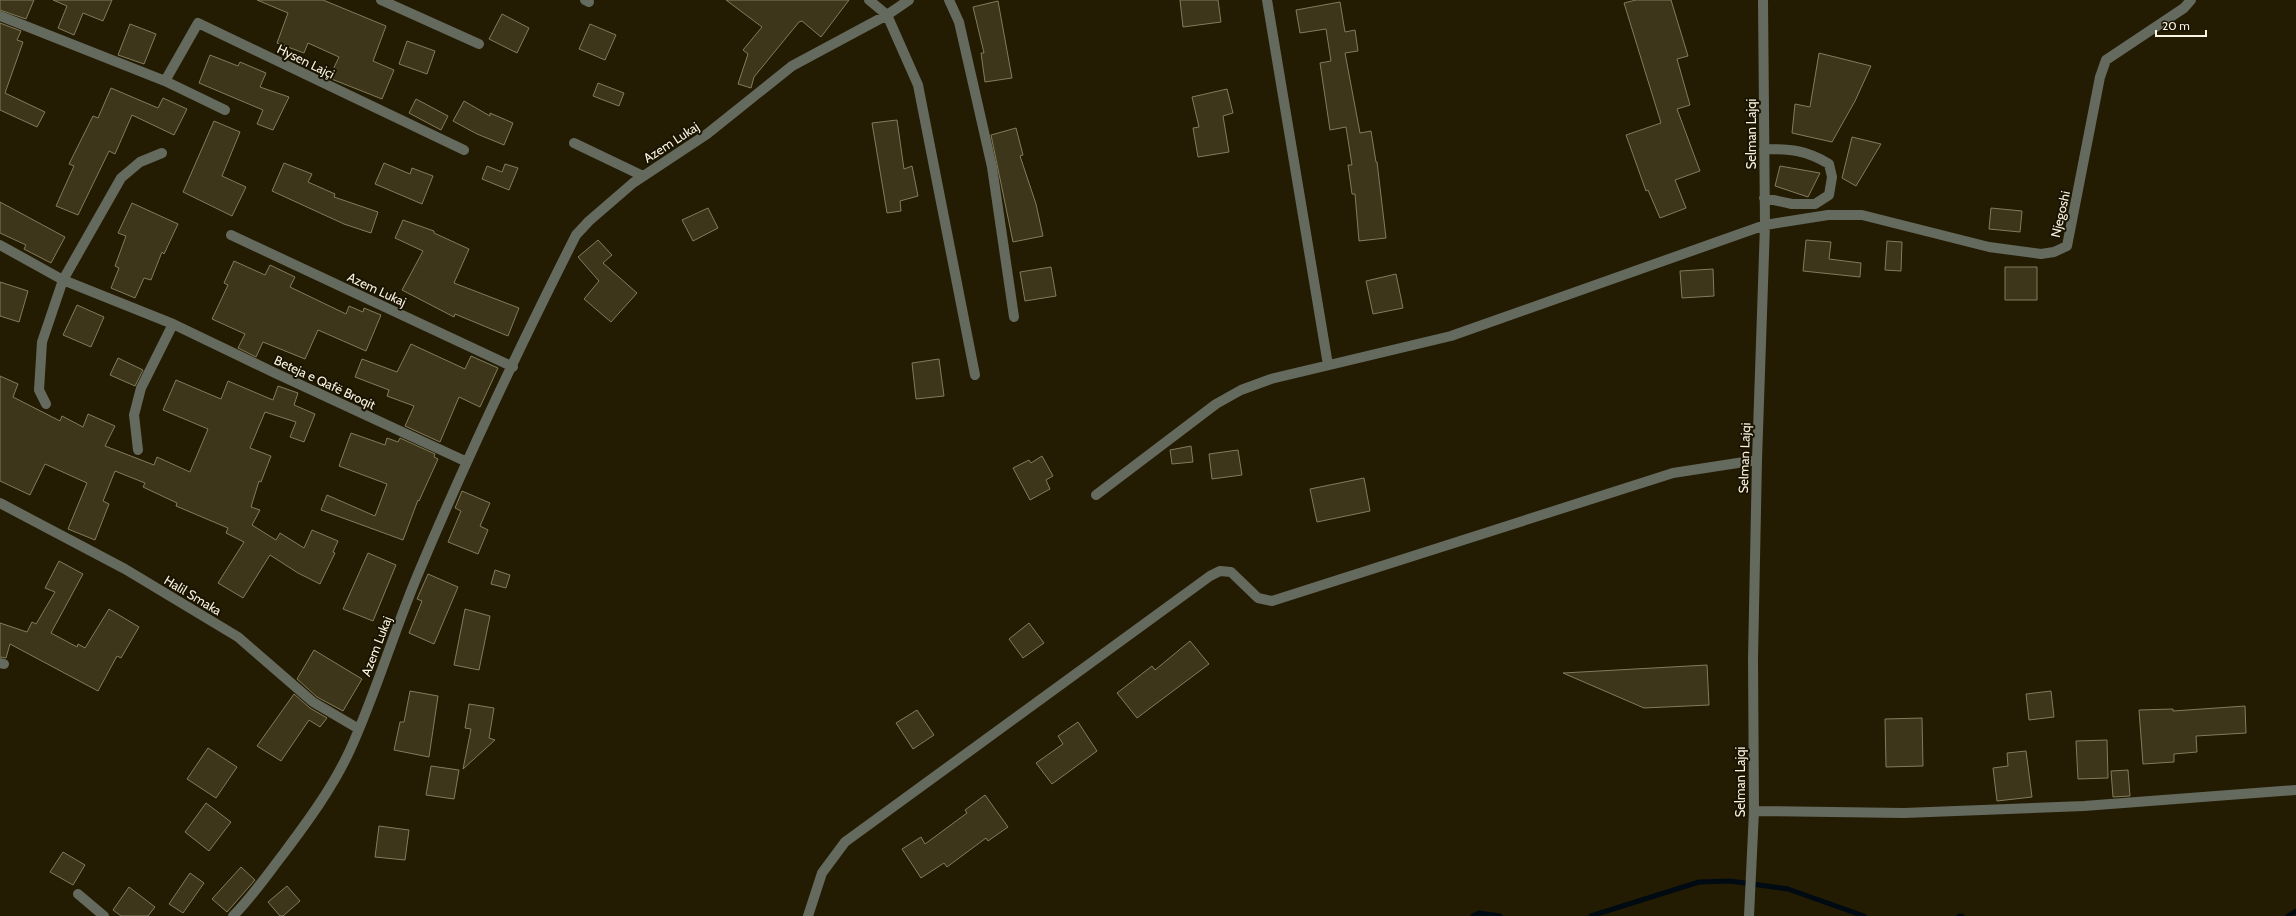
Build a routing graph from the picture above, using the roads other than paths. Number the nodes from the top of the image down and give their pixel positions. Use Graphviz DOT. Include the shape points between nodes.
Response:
graph roads {
  1 [pos="381,0"];
  2 [pos="869,0"];
  3 [pos="909,0"];
  4 [pos="949,0"];
  5 [pos="1266,0"];
  6 [pos="1763,0"];
  7 [pos="2191,0"];
  8 [pos="887,15"];
  9 [pos="0,16"];
  10 [pos="479,44"];
  11 [pos="165,81"];
  12 [pos="225,110"];
  13 [pos="574,143"];
  14 [pos="1764,149"];
  15 [pos="464,150"];
  16 [pos="162,153"];
  17 [pos="643,176"];
  18 [pos="1764,198"];
  19 [pos="1765,225"];
  20 [pos="231,235"];
  21 [pos="0,245"];
  22 [pos="63,280"];
  23 [pos="1014,317"];
  24 [pos="173,324"];
  25 [pos="1328,364"];
  26 [pos="513,367"];
  27 [pos="975,375"];
  28 [pos="46,404"];
  29 [pos="138,450"];
  30 [pos="1757,460"];
  31 [pos="467,462"];
  32 [pos="1096,495"];
  33 [pos="0,503"];
  34 [pos="359,729"];
  35 [pos="2296,790"];
  36 [pos="1754,811"];
  37 [pos="78,894"];
  38 [pos="104,916"];
  39 [pos="233,916"];
  40 [pos="808,916"];
  41 [pos="1749,916"];
  1 -- 10 [label="street"];
  2 -- 8 [label="street"];
  3 -- 8 [label="street, Azem Lukaj"];
  4 -- 23 [label="street" via="959,22 992,167"];
  5 -- 25 [label="street"];
  6 -- 14 [label="street, Selman Lajqi"];
  7 -- 19 [label="street, Njegoshi" via="2184,8 2106,60 2100,77 2067,246 2041,254 1989,247 1862,215 1828,215"];
  8 -- 17 [label="street, Azem Lukaj" via="792,66 707,134"];
  8 -- 27 [label="street" via="918,85"];
  9 -- 11 [label="street"];
  11 -- 12 [label="street"];
  11 -- 15 [label="street, Hysen Lajçi" via="198,23"];
  13 -- 17 [label="street"];
  14 -- 18 [label="street, Selman Lajqi"];
  14 -- 18 [label="street" via="1789,149 1812,154 1829,164 1832,177 1829,195 1815,204 1792,204"];
  16 -- 22 [label="street" via="140,162 121,178"];
  17 -- 26 [label="street, Azem Lukaj" via="576,235"];
  18 -- 19 [label="street, Selman Lajqi"];
  19 -- 25 [label="street" via="1451,336"];
  19 -- 30 [label="street, Selman Lajqi"];
  20 -- 26 [label="street, Azem Lukaj"];
  21 -- 22 [label="street, Beteja e Qafë Broqit"];
  22 -- 24 [label="street, Beteja e Qafë Broqit"];
  22 -- 28 [label="street" via="42,342 39,390"];
  24 -- 29 [label="street" via="140,388 134,415"];
  24 -- 31 [label="street, Beteja e Qafë Broqit"];
  25 -- 32 [label="street" via="1271,378 1216,404"];
  26 -- 31 [label="street, Azem Lukaj"];
  30 -- 36 [label="street, Selman Lajqi" via="1753,659"];
  30 -- 40 [label="street" via="1673,473 1272,601 1258,598 1231,572 1220,571 845,842 822,873"];
  31 -- 34 [label="street, Azem Lukaj" via="420,568"];
  33 -- 34 [label="street, Halil Smaka" via="125,569 238,637 313,702"];
  34 -- 39 [label="street, Azem Lukaj" via="331,787 250,899"];
  35 -- 36 [label="street" via="2084,806 1919,812"];
  36 -- 41 [label="street, Selman Lajqi"];
  37 -- 38 [label="street"];
}
